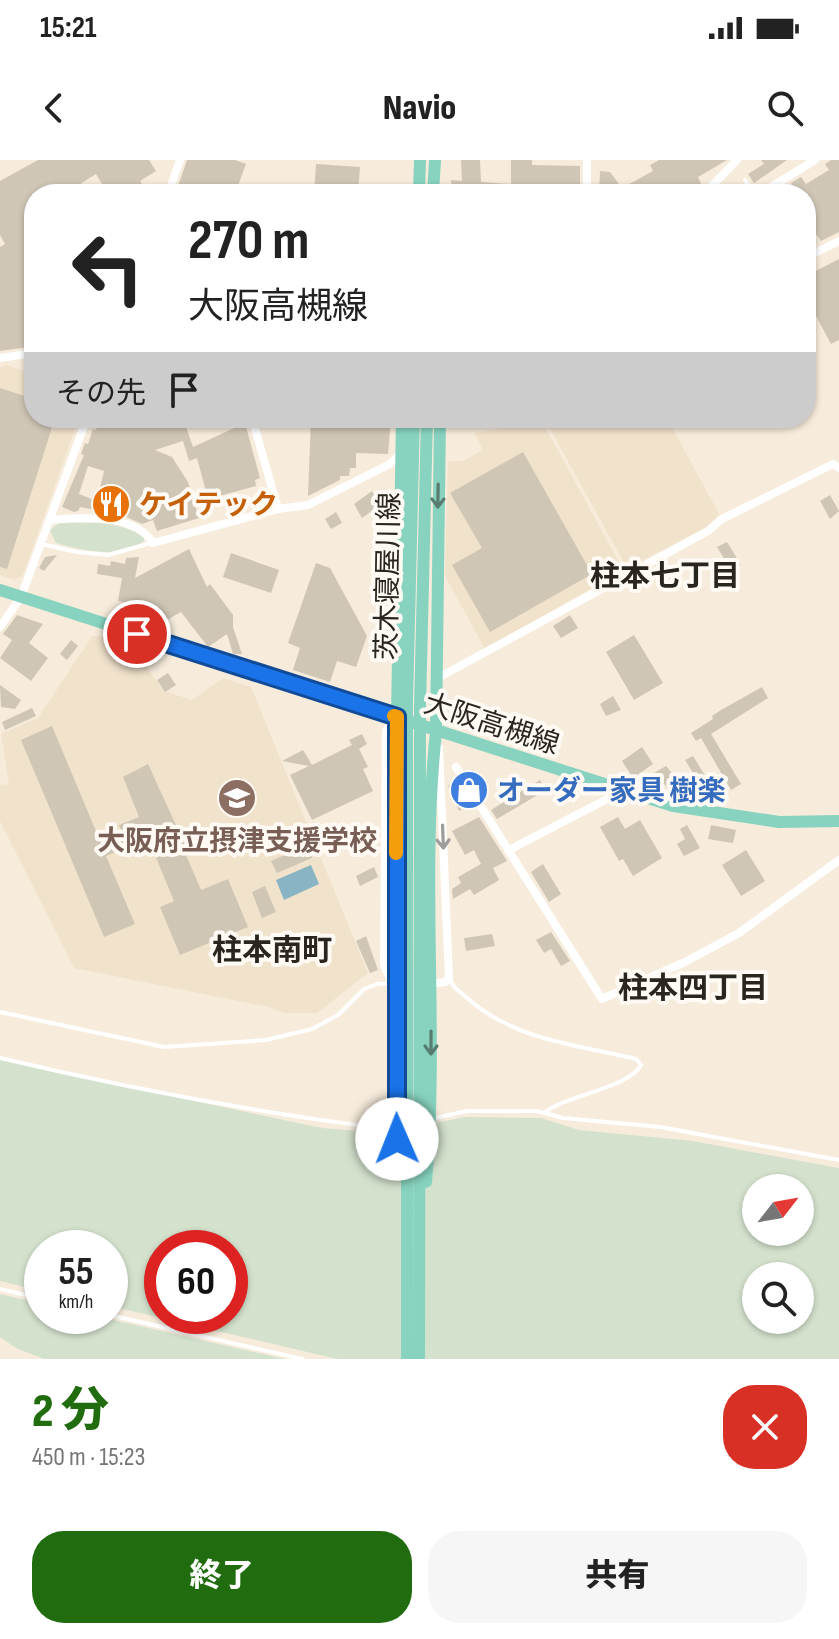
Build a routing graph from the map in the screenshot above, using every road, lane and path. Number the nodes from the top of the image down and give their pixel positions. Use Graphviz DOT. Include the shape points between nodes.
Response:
graph roads {
  1 [pos="180,160"];
  2 [pos="420,160"];
  3 [pos="435,160"];
  4 [pos="587,160"];
  5 [pos="737,160"];
  6 [pos="815,160"];
  7 [pos="745,180"];
  8 [pos="172,184"];
  9 [pos="419,184"];
  10 [pos="434,184"];
  11 [pos="587,184"];
  12 [pos="714,184"];
  13 [pos="748,184"];
  14 [pos="782,184"];
  15 [pos="839,241"];
  16 [pos="816,253"];
  17 [pos="24,354"];
  18 [pos="0,358"];
  19 [pos="83,428"];
  20 [pos="255,428"];
  21 [pos="401,428"];
  22 [pos="414,428"];
  23 [pos="426,428"];
  24 [pos="440,428"];
  25 [pos="400,454"];
  26 [pos="839,468"];
  27 [pos="278,509"];
  28 [pos="49,520"];
  29 [pos="153,543"];
  30 [pos="40,544"];
  31 [pos="0,590"];
  32 [pos="21,597"];
  33 [pos="416,610"];
  34 [pos="0,627"];
  35 [pos="435,679"];
  36 [pos="397,717"];
  37 [pos="436,732"];
  38 [pos="456,767"];
  39 [pos="618,789"];
  40 [pos="839,821"];
  41 [pos="509,850"];
  42 [pos="839,860"];
  43 [pos="449,977"];
  44 [pos="392,983"];
  45 [pos="413,1010"];
  46 [pos="0,1012"];
  47 [pos="0,1058"];
  48 [pos="413,1077"];
  49 [pos="544,1113"];
  50 [pos="839,1160"];
  51 [pos="413,1261"];
  52 [pos="0,1289"];
  53 [pos="24,1295"];
  54 [pos="128,1319"];
  55 [pos="302,1359"];
  56 [pos="407,1359"];
  57 [pos="419,1359"];
  1 -- 8 [label="street"];
  2 -- 9 [label="main road"];
  3 -- 10 [label="main road"];
  4 -- 11 [label="street"];
  5 -- 12 [label="street"];
  6 -- 14 [label="street"];
  7 -- 13 [label="lane"];
  15 -- 16 [label="street"];
  17 -- 18 [label="street"];
  19 -- 28 [label="street"];
  20 -- 27 [label="street"];
  21 -- 25 [label="main road"];
  22 -- 33 [label="main road, 茨木寝屋川線"];
  23 -- 33 [label="main road, 茨木寝屋川線"];
  24 -- 35 [label="main road, one-way"];
  25 -- 27 [label="street" via="308,505"];
  25 -- 36 [label="main road"];
  26 -- 35 [label="street" via="833,464 722,519"];
  27 -- 29 [label="street"];
  28 -- 29 [label="street" via="115,520 146,532"];
  28 -- 30 [label="street"];
  29 -- 30 [label="lane" via="108,555"];
  30 -- 32 [label="street"];
  31 -- 32 [label="main road, 大阪高槻線"];
  32 -- 34 [label="street"];
  32 -- 36 [label="main road, 大阪高槻線"];
  33 -- 45 [label="main road, 茨木寝屋川線"];
  35 -- 37 [label="main road"];
  36 -- 37 [label="main road, 大阪高槻線"];
  36 -- 44 [label="street" via="386,731 384,965"];
  36 -- 45 [label="main road" via="396,909"];
  37 -- 39 [label="main road, 大阪高槻線"];
  37 -- 43 [label="street, one-way"];
  37 -- 45 [label="main road" via="429,907"];
  38 -- 41 [label="street"];
  39 -- 40 [label="main road, 大阪高槻線" via="673,806 779,822"];
  39 -- 41 [label="street"];
  41 -- 42 [label="street" via="602,999 739,933"];
  43 -- 44 [label="street" via="441,984"];
  43 -- 49 [label="lane" via="453,987 504,1025 636,1059 641,1065 635,1073"];
  44 -- 46 [label="lane" via="364,989 338,1015 312,1029 266,1040 164,1047"];
  45 -- 48 [label="main road"];
  45 -- 48 [label="main road, 茨木寝屋川線, one-way"];
  47 -- 49 [label="lane" via="311,1120 388,1129 467,1111"];
  48 -- 51 [label="main road, 茨木寝屋川線"];
  48 -- 51 [label="main road" via="397,1139"];
  49 -- 50 [label="lane" via="660,1127"];
  51 -- 56 [label="main road, 茨木寝屋川線"];
  51 -- 57 [label="main road, 茨木寝屋川線"];
  52 -- 53 [label="lane"];
  54 -- 55 [label="lane"];
}
